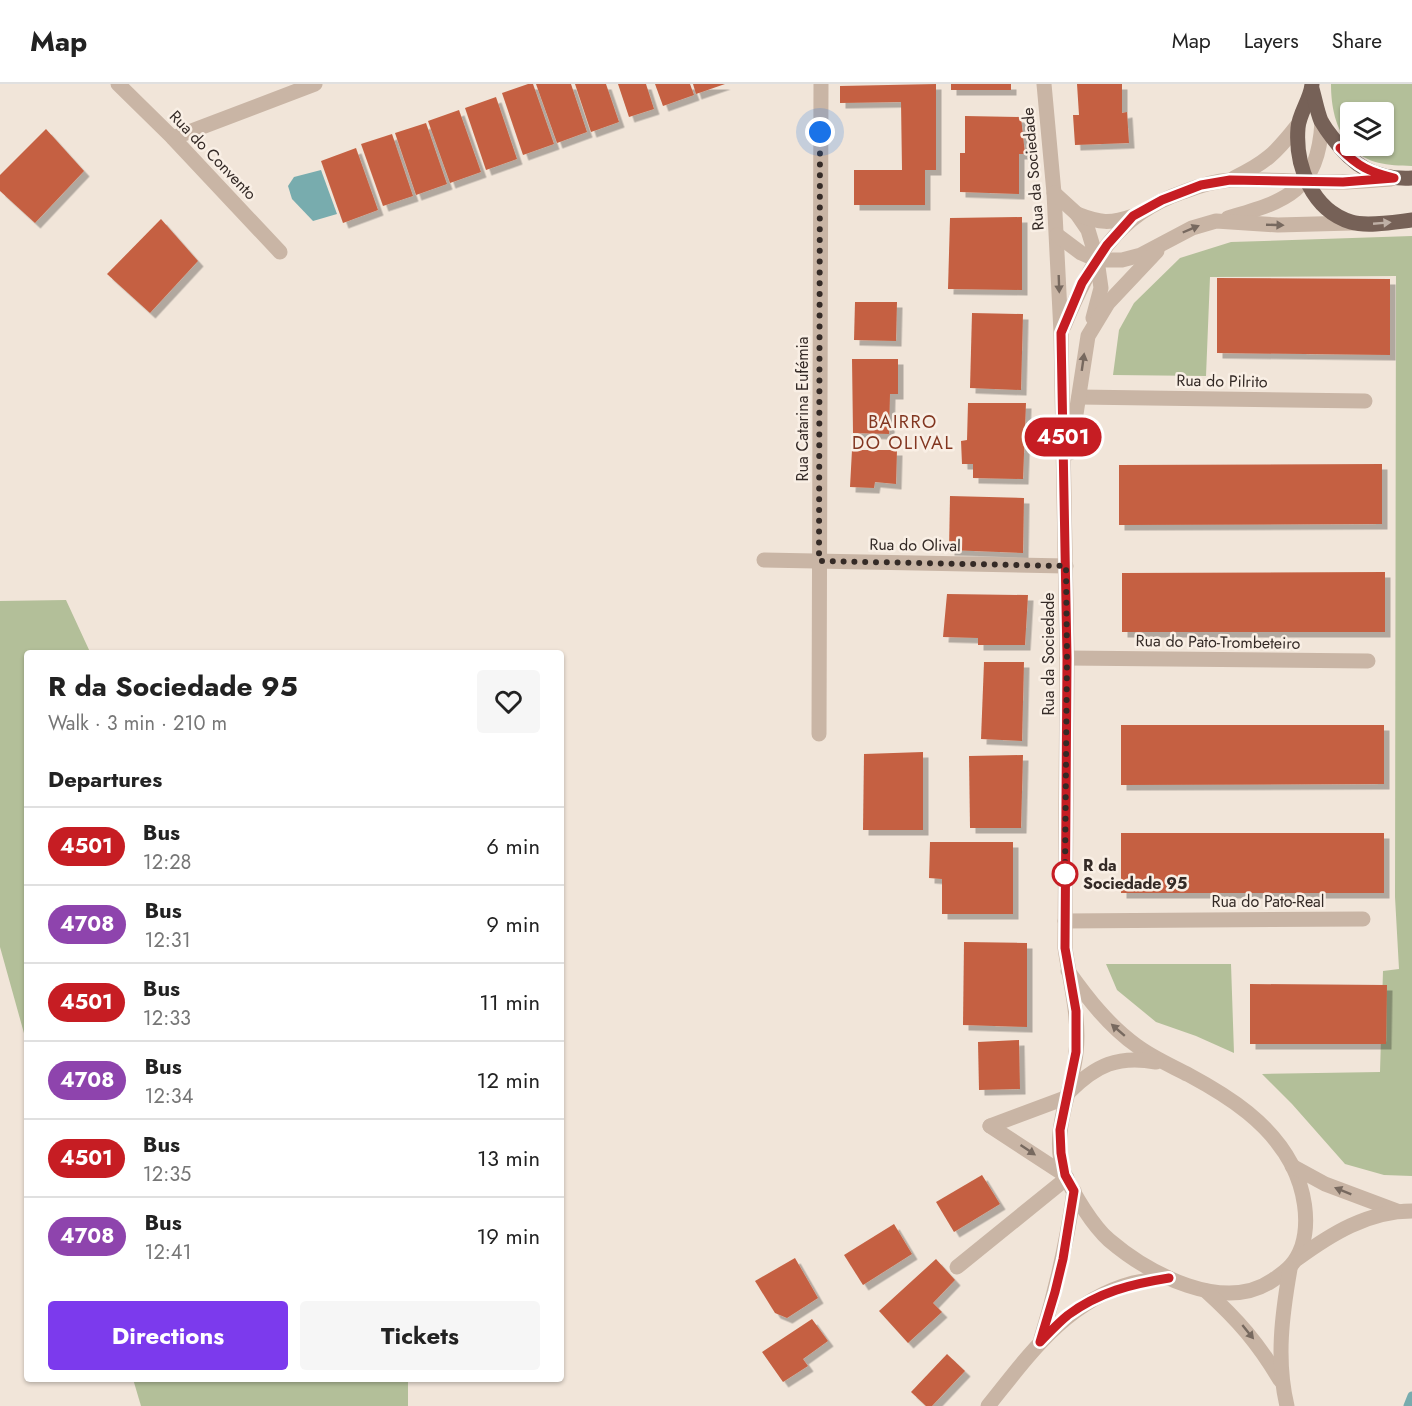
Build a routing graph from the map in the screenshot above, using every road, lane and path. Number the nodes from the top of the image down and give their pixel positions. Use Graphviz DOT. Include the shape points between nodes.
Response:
graph roads {
  1 [pos="118,84"];
  2 [pos="315,84"];
  3 [pos="821,84"];
  4 [pos="1044,84"];
  5 [pos="1312,86"];
  6 [pos="1322,122"];
  7 [pos="1298,126"];
  8 [pos="173,138"];
  9 [pos="1394,178"];
  10 [pos="1412,178"];
  11 [pos="1230,180"];
  12 [pos="1306,182"];
  13 [pos="1054,193"];
  14 [pos="1077,214"];
  15 [pos="1133,216"];
  16 [pos="1412,220"];
  17 [pos="1216,221"];
  18 [pos="1352,223"];
  19 [pos="1057,235"];
  20 [pos="1167,241"];
  21 [pos="280,252"];
  22 [pos="1097,260"];
  23 [pos="1061,333"];
  24 [pos="1088,336"];
  25 [pos="1079,397"];
  26 [pos="1365,401"];
  27 [pos="1064,482"];
  28 [pos="764,560"];
  29 [pos="819,561"];
  30 [pos="1066,566"];
  31 [pos="1067,658"];
  32 [pos="1368,661"];
  33 [pos="819,734"];
  34 [pos="1363,919"];
  35 [pos="1065,921"];
  36 [pos="1068,972"];
  37 [pos="1165,1064"];
  38 [pos="1067,1095"];
  39 [pos="1292,1166"];
  40 [pos="1069,1182"];
  41 [pos="1405,1211"];
  42 [pos="1293,1264"];
  43 [pos="957,1267"];
  44 [pos="1169,1278"];
  45 [pos="1206,1291"];
  46 [pos="1040,1342"];
  47 [pos="1281,1382"];
  48 [pos="988,1406"];
  49 [pos="1287,1406"];
  1 -- 8 [label="street, Rua do Convento"];
  2 -- 8 [label="street"];
  3 -- 29 [label="street, Rua Catarina Eufémia"];
  4 -- 13 [label="street, Rua da Sociedade"];
  5 -- 6 [label="main road"];
  5 -- 7 [label="main road"];
  6 -- 9 [label="main road" via="1353,161 1368,171"];
  6 -- 12 [label="street" via="1320,142"];
  7 -- 11 [label="street" via="1259,166"];
  7 -- 12 [label="main road"];
  8 -- 21 [label="street, Rua do Convento"];
  9 -- 10 [label="main road"];
  9 -- 12 [label="street"];
  11 -- 12 [label="street"];
  11 -- 15 [label="street" via="1201,185"];
  12 -- 17 [label="street" via="1288,197"];
  12 -- 18 [label="main road" via="1327,209"];
  13 -- 14 [label="street"];
  13 -- 19 [label="street, Rua da Sociedade"];
  14 -- 15 [label="street" via="1096,222"];
  14 -- 22 [label="street" via="1088,230"];
  15 -- 22 [label="street"];
  18 -- 16 [label="main road, one-way"];
  17 -- 18 [label="street, one-way" via="1278,225"];
  20 -- 17 [label="street, one-way"];
  19 -- 22 [label="street"];
  19 -- 23 [label="street, Rua da Sociedade, one-way"];
  20 -- 22 [label="street" via="1141,255"];
  20 -- 24 [label="street" via="1108,303"];
  22 -- 23 [label="street" via="1082,283"];
  22 -- 24 [label="street" via="1101,288"];
  23 -- 27 [label="street, Rua da Sociedade"];
  25 -- 24 [label="street, one-way"];
  25 -- 26 [label="street, Rua do Pilrito"];
  25 -- 27 [label="street"];
  27 -- 30 [label="street, Rua da Sociedade"];
  28 -- 29 [label="street, Rua do Olival"];
  29 -- 30 [label="street, Rua do Olival"];
  29 -- 33 [label="street, Rua Catarina Eufémia"];
  30 -- 31 [label="street, Rua da Sociedade"];
  31 -- 32 [label="street, Rua do Pato-Trombeteiro"];
  31 -- 35 [label="street, Rua da Sociedade"];
  34 -- 35 [label="street, Rua do Pato-Real"];
  35 -- 36 [label="street, Rua da Sociedade"];
  37 -- 36 [label="street, one-way" via="1111,1024"];
  36 -- 38 [label="street, Rua da Sociedade" via="1076,1011 1076,1052"];
  37 -- 38 [label="street" via="1136,1059 1108,1064 1086,1075"];
  37 -- 39 [label="street" via="1225,1095 1248,1112 1272,1134"];
  38 -- 40 [label="street, Rua da Sociedade" via="1060,1130"];
  38 -- 40 [label="street, one-way" via="990,1126"];
  41 -- 39 [label="street, one-way" via="1325,1184"];
  39 -- 42 [label="street" via="1302,1191 1306,1234"];
  40 -- 43 [label="street"];
  40 -- 44 [label="street" via="1108,1239"];
  40 -- 46 [label="street" via="1062,1262"];
  41 -- 42 [label="street" via="1361,1221 1336,1233"];
  42 -- 45 [label="street" via="1263,1287 1231,1293"];
  42 -- 47 [label="street" via="1283,1306"];
  44 -- 45 [label="street"];
  44 -- 46 [label="street" via="1133,1283 1098,1296 1067,1316"];
  45 -- 47 [label="street, one-way" via="1236,1318"];
  46 -- 48 [label="street"];
  47 -- 49 [label="street"];
}
